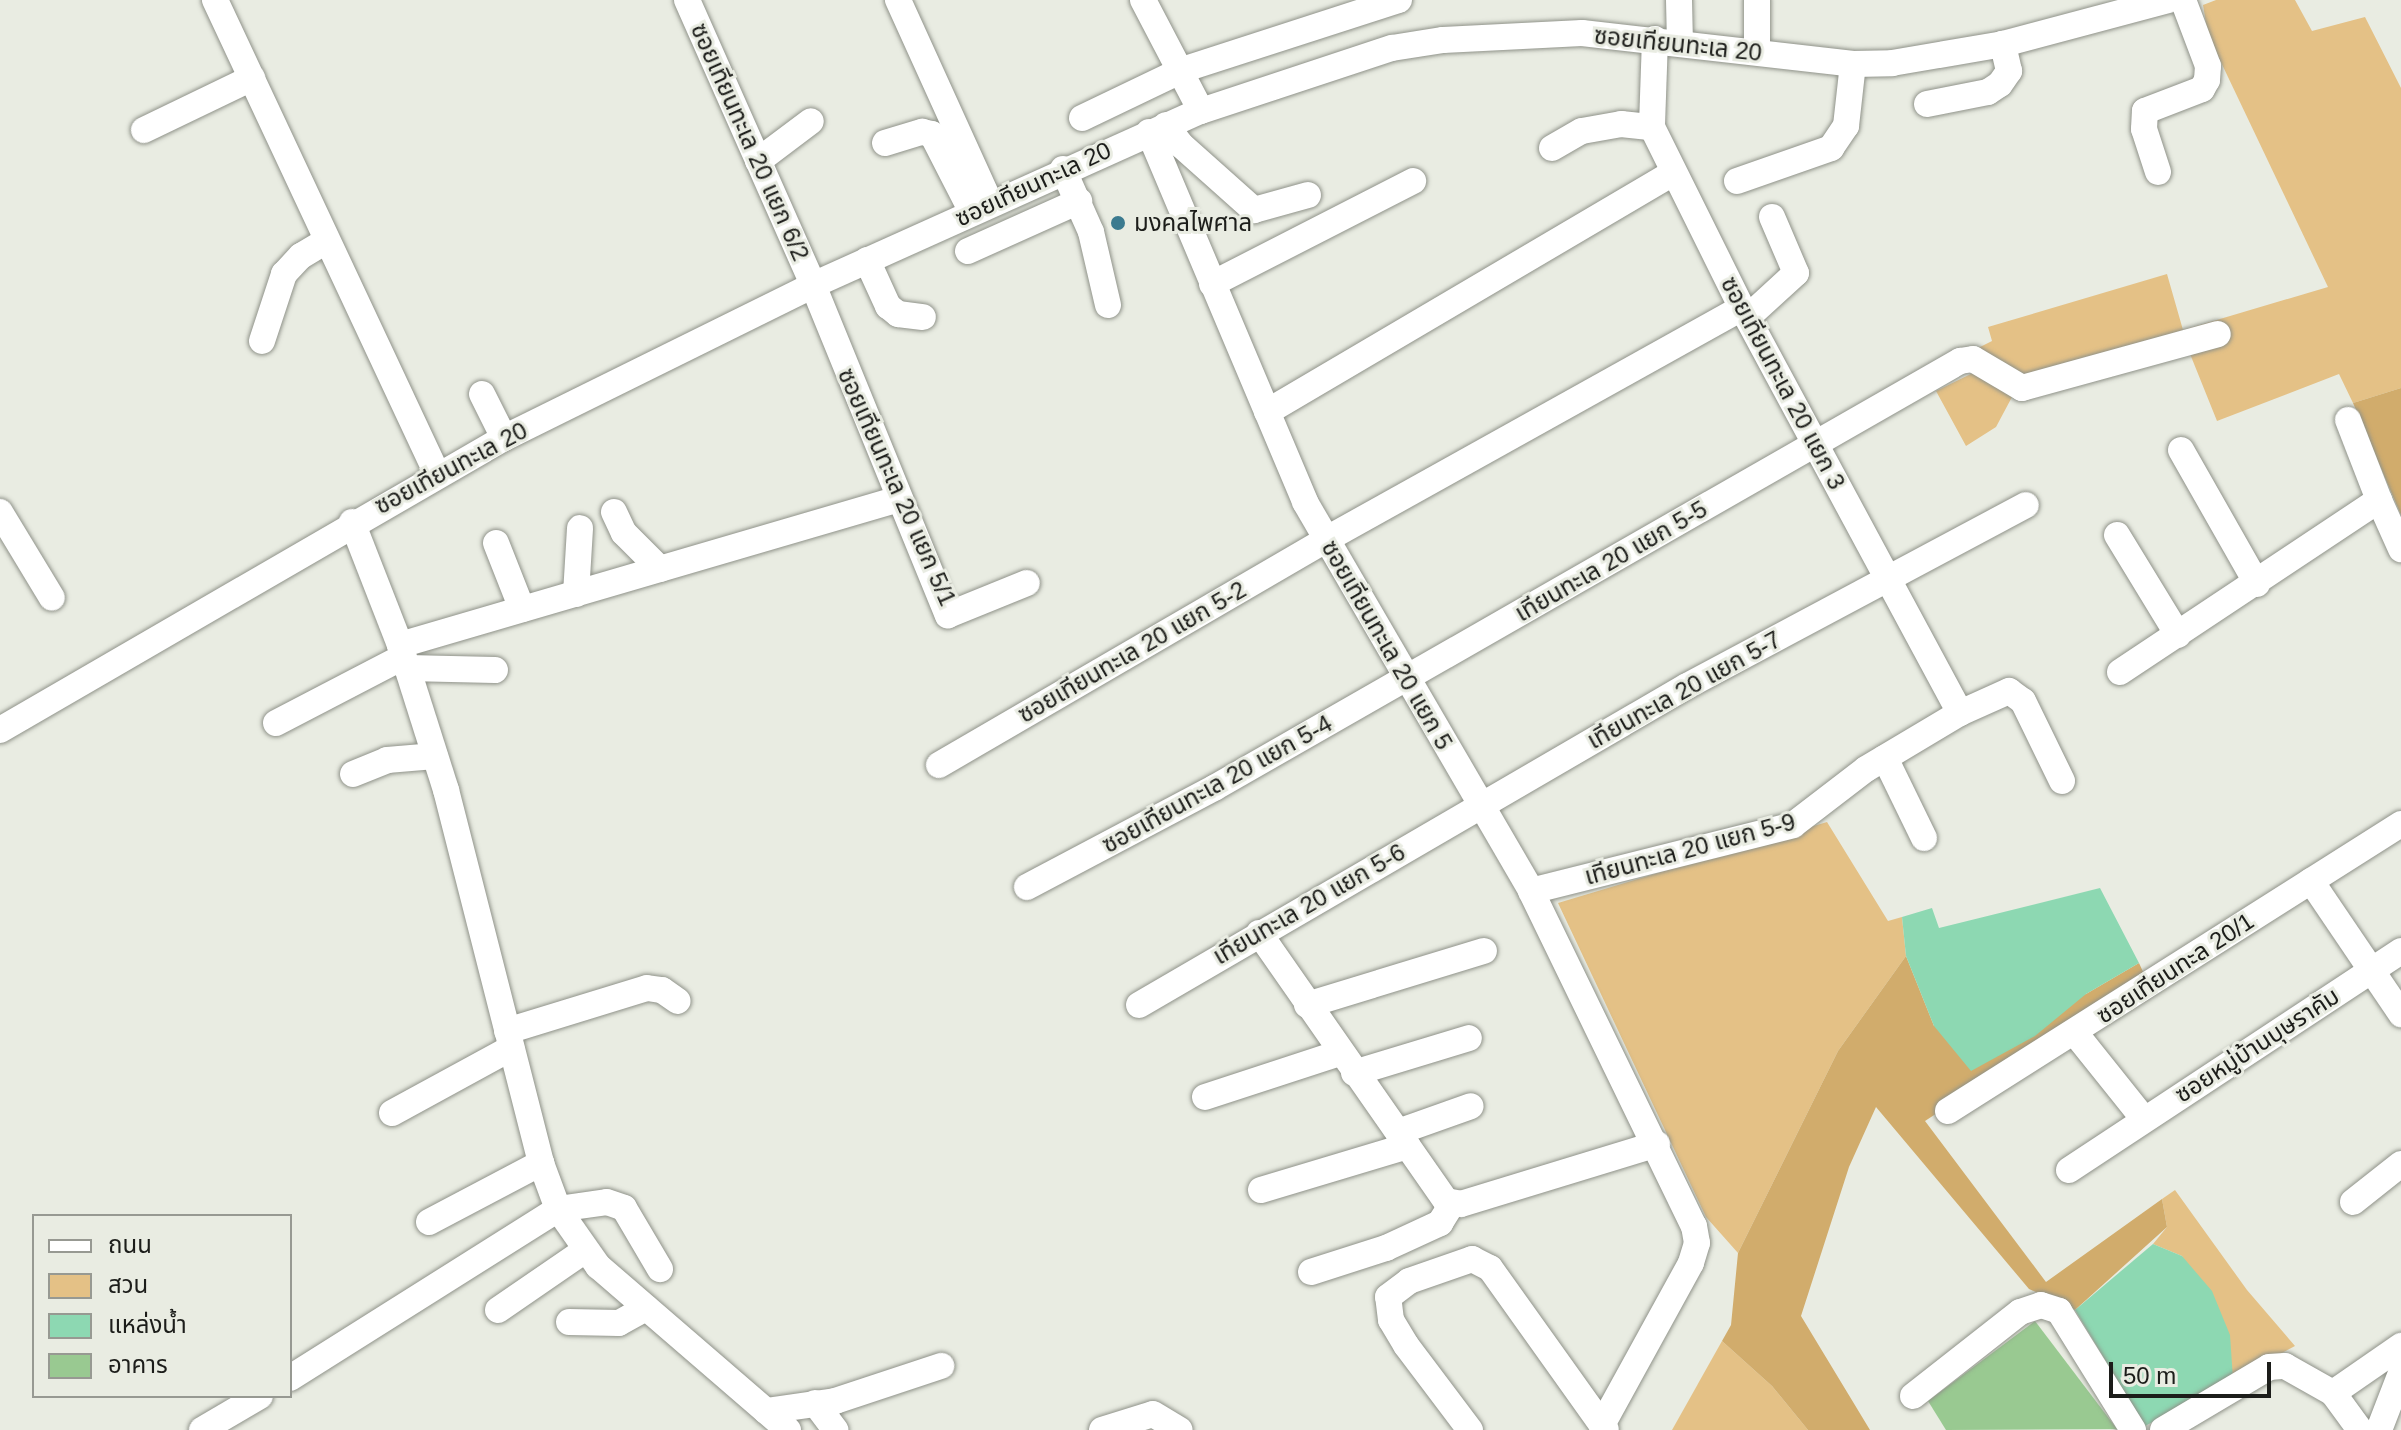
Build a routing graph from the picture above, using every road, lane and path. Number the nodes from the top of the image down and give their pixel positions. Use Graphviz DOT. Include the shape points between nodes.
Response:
graph roads {
  1 [pos="215,0"];
  2 [pos="687,0"];
  3 [pos="898,0"];
  4 [pos="1143,0"];
  5 [pos="1679,0"];
  6 [pos="1757,0"];
  7 [pos="2168,0"];
  8 [pos="2183,0"];
  9 [pos="1383,2"];
  10 [pos="1668,41"];
  11 [pos="2003,44"];
  12 [pos="1392,48"];
  13 [pos="1757,52"];
  14 [pos="1853,64"];
  15 [pos="1182,70"];
  16 [pos="252,78"];
  17 [pos="1927,104"];
  18 [pos="1201,111"];
  19 [pos="1082,118"];
  20 [pos="811,121"];
  21 [pos="1652,127"];
  22 [pos="1157,128"];
  23 [pos="144,130"];
  24 [pos="885,143"];
  25 [pos="1552,148"];
  26 [pos="758,161"];
  27 [pos="1063,169"];
  28 [pos="1674,172"];
  29 [pos="2158,172"];
  30 [pos="1413,181"];
  31 [pos="1737,181"];
  32 [pos="1308,195"];
  33 [pos="1079,201"];
  34 [pos="981,208"];
  35 [pos="1772,217"];
  36 [pos="326,241"];
  37 [pos="968,251"];
  38 [pos="867,260"];
  39 [pos="1212,284"];
  40 [pos="813,285"];
  41 [pos="1108,305"];
  42 [pos="1745,313"];
  43 [pos="923,317"];
  44 [pos="2218,334"];
  45 [pos="262,341"];
  46 [pos="482,394"];
  47 [pos="1267,412"];
  48 [pos="2348,420"];
  49 [pos="504,438"];
  50 [pos="1816,443"];
  51 [pos="2181,450"];
  52 [pos="437,474"];
  53 [pos="899,499"];
  54 [pos="2379,500"];
  55 [pos="2026,505"];
  56 [pos="0,512"];
  57 [pos="614,512"];
  58 [pos="352,522"];
  59 [pos="580,528"];
  60 [pos="2117,535"];
  61 [pos="1325,540"];
  62 [pos="496,543"];
  63 [pos="2401,549"];
  64 [pos="660,569"];
  65 [pos="1889,579"];
  66 [pos="1027,583"];
  67 [pos="2257,584"];
  68 [pos="576,594"];
  69 [pos="52,598"];
  70 [pos="522,609"];
  71 [pos="2178,635"];
  72 [pos="403,656"];
  73 [pos="495,670"];
  74 [pos="2120,672"];
  75 [pos="1406,678"];
  76 [pos="1960,713"];
  77 [pos="276,723"];
  78 [pos="0,730"];
  79 [pos="435,756"];
  80 [pos="1885,758"];
  81 [pos="939,765"];
  82 [pos="353,774"];
  83 [pos="2062,781"];
  84 [pos="1481,805"];
  85 [pos="2401,824"];
  86 [pos="1924,838"];
  87 [pos="2311,881"];
  88 [pos="1027,887"];
  89 [pos="1531,891"];
  90 [pos="1259,933"];
  91 [pos="1484,951"];
  92 [pos="2401,951"];
  93 [pos="2371,972"];
  94 [pos="678,1001"];
  95 [pos="1139,1005"];
  96 [pos="1307,1005"];
  97 [pos="2401,1014"];
  98 [pos="2075,1033"];
  99 [pos="1469,1038"];
  100 [pos="509,1039"];
  101 [pos="1347,1063"];
  102 [pos="1205,1097"];
  103 [pos="1471,1106"];
  104 [pos="1948,1111"];
  105 [pos="392,1113"];
  106 [pos="2143,1118"];
  107 [pos="1403,1139"];
  108 [pos="1657,1144"];
  109 [pos="541,1163"];
  110 [pos="2401,1164"];
  111 [pos="2069,1170"];
  112 [pos="1261,1190"];
  113 [pos="2353,1202"];
  114 [pos="1452,1204"];
  115 [pos="558,1209"];
  116 [pos="429,1222"];
  117 [pos="584,1251"];
  118 [pos="660,1269"];
  119 [pos="1311,1272"];
  120 [pos="646,1308"];
  121 [pos="498,1310"];
  122 [pos="569,1322"];
  123 [pos="2401,1346"];
  124 [pos="941,1366"];
  125 [pos="2401,1373"];
  126 [pos="292,1377"];
  127 [pos="2333,1393"];
  128 [pos="1913,1396"];
  129 [pos="257,1398"];
  130 [pos="815,1403"];
  131 [pos="766,1411"];
  132 [pos="217,1426"];
  133 [pos="1604,1428"];
  134 [pos="787,1429"];
  135 [pos="835,1430"];
  136 [pos="1102,1430"];
  137 [pos="1180,1430"];
  138 [pos="1470,1430"];
  139 [pos="2133,1430"];
  140 [pos="2163,1430"];
  141 [pos="2360,1430"];
  142 [pos="2379,1430"];
  1 -- 16 [label="street"];
  2 -- 26 [label="street, ซอยเทียนทะเล 20 แยก 6/2"];
  3 -- 34 [label="street"];
  4 -- 15 [label="street"];
  5 -- 10 [label="street, ซอยเทียนทะเล 20 แยก 3"];
  6 -- 13 [label="street"];
  7 -- 11 [label="street, ซอยเทียนทะเล 20"];
  8 -- 29 [label="street" via="2208,66 2207,80 2202,89 2145,111 2144,129"];
  9 -- 12 [label="street"];
  9 -- 15 [label="street"];
  10 -- 12 [label="street, ซอยเทียนทะเล 20" via="1501,34"];
  10 -- 13 [label="street, ซอยเทียนทะเล 20"];
  10 -- 21 [label="street, ซอยเทียนทะเล 20 แยก 3"];
  11 -- 14 [label="street, ซอยเทียนทะเล 20"];
  11 -- 17 [label="street" via="2009,71 2000,84"];
  12 -- 18 [label="street, ซอยเทียนทะเล 20"];
  13 -- 14 [label="street, ซอยเทียนทะเล 20"];
  14 -- 31 [label="street" via="1846,126 1831,148"];
  15 -- 18 [label="street"];
  15 -- 19 [label="street"];
  16 -- 23 [label="street"];
  16 -- 36 [label="street"];
  18 -- 22 [label="street, ซอยเทียนทะเล 20"];
  20 -- 26 [label="street"];
  21 -- 25 [label="street" via="1621,124 1582,131"];
  21 -- 28 [label="street, ซอยเทียนทะเล 20 แยก 3"];
  22 -- 27 [label="street, ซอยเทียนทะเล 20"];
  22 -- 32 [label="street" via="1254,210"];
  22 -- 39 [label="street, ซอยเทียนทะเล 20 แยก 5"];
  24 -- 34 [label="street" via="932,134"];
  26 -- 40 [label="street, ซอยเทียนทะเล 20 แยก 6/2"];
  27 -- 33 [label="street"];
  27 -- 34 [label="street, ซอยเทียนทะเล 20"];
  28 -- 42 [label="street, ซอยเทียนทะเล 20 แยก 3"];
  28 -- 47 [label="street"];
  30 -- 39 [label="street"];
  33 -- 37 [label="street"];
  33 -- 41 [label="street"];
  34 -- 38 [label="street, ซอยเทียนทะเล 20"];
  35 -- 42 [label="street, ซอยเทียนทะเล 20 แยก 5-2" via="1796,273"];
  36 -- 45 [label="street" via="284,274"];
  36 -- 52 [label="street"];
  38 -- 40 [label="street, ซอยเทียนทะเล 20"];
  38 -- 43 [label="street" via="888,306 898,314"];
  39 -- 47 [label="street, ซอยเทียนทะเล 20 แยก 5"];
  40 -- 49 [label="street, ซอยเทียนทะเล 20"];
  40 -- 53 [label="street, ซอยเทียนทะเล 20 แยก 5/1"];
  42 -- 50 [label="street, ซอยเทียนทะเล 20 แยก 3"];
  42 -- 61 [label="street, ซอยเทียนทะเล 20 แยก 5-2"];
  44 -- 50 [label="street, เทียนทะเล 20 แยก 5-5" via="2022,388 1973,359 1960,361"];
  46 -- 49 [label="street"];
  47 -- 61 [label="street, ซอยเทียนทะเล 20 แยก 5"];
  48 -- 54 [label="street"];
  49 -- 52 [label="street, ซอยเทียนทะเล 20"];
  50 -- 65 [label="street, ซอยเทียนทะเล 20 แยก 3"];
  50 -- 75 [label="street, เทียนทะเล 20 แยก 5-5"];
  51 -- 67 [label="street"];
  52 -- 58 [label="street, ซอยเทียนทะเล 20"];
  53 -- 64 [label="street"];
  53 -- 66 [label="street, ซอยเทียนทะเล 20 แยก 5/1" via="948,615"];
  54 -- 63 [label="street"];
  54 -- 67 [label="street"];
  55 -- 65 [label="street, เทียนทะเล 20 แยก 5-7"];
  56 -- 69 [label="street"];
  57 -- 64 [label="street" via="624,533"];
  58 -- 72 [label="street"];
  58 -- 78 [label="street, ซอยเทียนทะเล 20"];
  59 -- 68 [label="street"];
  60 -- 71 [label="street"];
  61 -- 75 [label="street, ซอยเทียนทะเล 20 แยก 5"];
  61 -- 81 [label="street, ซอยเทียนทะเล 20 แยก 5-2"];
  62 -- 70 [label="street"];
  64 -- 68 [label="street"];
  65 -- 76 [label="street, ซอยเทียนทะเล 20 แยก 3"];
  65 -- 84 [label="street, เทียนทะเล 20 แยก 5-7"];
  67 -- 71 [label="street"];
  68 -- 70 [label="street"];
  70 -- 72 [label="street"];
  71 -- 74 [label="street"];
  72 -- 73 [label="street"];
  72 -- 77 [label="street"];
  72 -- 79 [label="street"];
  75 -- 84 [label="street, ซอยเทียนทะเล 20 แยก 5"];
  75 -- 88 [label="street, ซอยเทียนทะเล 20 แยก 5-4"];
  76 -- 80 [label="street, เทียนทะเล 20 แยก 5-9"];
  76 -- 83 [label="street, เทียนทะเล 20 แยก 5-9" via="1999,694 2015,693"];
  79 -- 82 [label="street" via="387,760"];
  79 -- 100 [label="street"];
  80 -- 86 [label="street"];
  80 -- 89 [label="street, เทียนทะเล 20 แยก 5-9" via="1793,825"];
  84 -- 89 [label="street, ซอยเทียนทะเล 20 แยก 5"];
  84 -- 90 [label="street, เทียนทะเล 20 แยก 5-6"];
  85 -- 87 [label="street, ซอยเทียนทะล 20/1"];
  87 -- 93 [label="street"];
  87 -- 98 [label="street, ซอยเทียนทะล 20/1"];
  89 -- 108 [label="street, ซอยเทียนทะเล 20 แยก 5"];
  90 -- 95 [label="street, เทียนทะเล 20 แยก 5-6"];
  90 -- 96 [label="street"];
  91 -- 96 [label="street"];
  92 -- 93 [label="street, ซอยหมู่บ้านบุษราคัม"];
  93 -- 97 [label="street"];
  93 -- 106 [label="street, ซอยหมู่บ้านบุษราคัม"];
  94 -- 100 [label="street" via="647,988"];
  96 -- 101 [label="street"];
  98 -- 104 [label="street, ซอยเทียนทะล 20/1"];
  98 -- 106 [label="street"];
  99 -- 101 [label="street"];
  100 -- 105 [label="street"];
  100 -- 109 [label="street"];
  101 -- 102 [label="street"];
  101 -- 107 [label="street"];
  103 -- 107 [label="street"];
  106 -- 111 [label="street, ซอยหมู่บ้านบุษราคัม"];
  107 -- 112 [label="street"];
  107 -- 114 [label="street" via="1434,1187"];
  108 -- 114 [label="street"];
  108 -- 133 [label="street, ซอยเทียนทะเล 20 แยก 5" via="1697,1243"];
  109 -- 115 [label="street"];
  109 -- 116 [label="street"];
  110 -- 113 [label="street"];
  114 -- 119 [label="street" via="1440,1223"];
  115 -- 117 [label="street"];
  115 -- 118 [label="street" via="607,1202 624,1208"];
  115 -- 126 [label="street"];
  117 -- 120 [label="street"];
  117 -- 121 [label="street"];
  120 -- 122 [label="street" via="619,1323"];
  120 -- 131 [label="street"];
  123 -- 127 [label="street"];
  124 -- 130 [label="street"];
  125 -- 142 [label="street"];
  127 -- 140 [label="street" via="2299,1370 2269,1367"];
  127 -- 141 [label="street"];
  128 -- 139 [label="street" via="2020,1312 2041,1305 2059,1311"];
  129 -- 132 [label="street"];
  130 -- 131 [label="street"];
  130 -- 135 [label="street"];
  131 -- 134 [label="street"];
  133 -- 138 [label="street" via="1490,1268 1472,1259 1409,1281 1388,1297 1391,1320 1406,1345"];
  136 -- 137 [label="street" via="1153,1414"];
}
